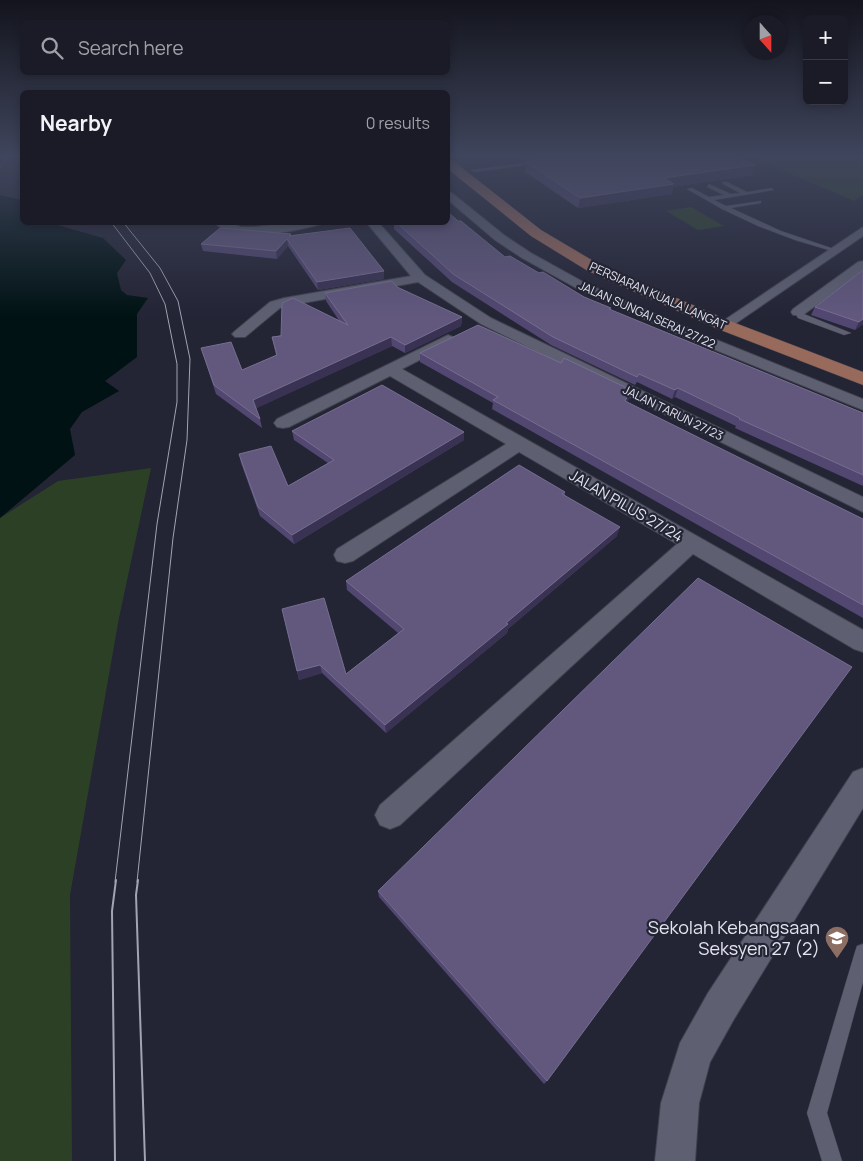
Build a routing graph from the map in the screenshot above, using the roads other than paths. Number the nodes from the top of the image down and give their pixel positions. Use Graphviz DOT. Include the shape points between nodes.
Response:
graph roads {
  1 [pos="462,210"];
  2 [pos="508,210"];
  3 [pos="525,210"];
  4 [pos="729,210"];
  5 [pos="224,225"];
  6 [pos="293,225"];
  7 [pos="374,225"];
  8 [pos="863,231"];
  9 [pos="834,250"];
  10 [pos="863,265"];
  11 [pos="420,278"];
  12 [pos="798,312"];
  13 [pos="732,320"];
  14 [pos="486,321"];
  15 [pos="847,333"];
  16 [pos="240,334"];
  17 [pos="863,362"];
  18 [pos="390,370"];
  19 [pos="863,379"];
  20 [pos="863,405"];
  21 [pos="283,423"];
  22 [pos="519,444"];
  23 [pos="863,505"];
  24 [pos="692,543"];
  25 [pos="345,555"];
  26 [pos="863,642"];
  27 [pos="863,782"];
  28 [pos="390,815"];
  29 [pos="863,952"];
  30 [pos="675,1161"];
  31 [pos="832,1161"];
  1 -- 20 [label="street, JALAN SUNGAI SERAI 27/22" via="548,270 606,299"];
  2 -- 13 [label="main road, PERSIARAN KUALA LANGAT" via="561,250 620,282"];
  3 -- 13 [label="main road, PERSIARAN KUALA LANGAT" via="564,237"];
  4 -- 9 [label="lane" via="809,244"];
  5 -- 6 [label="street" via="243,231"];
  7 -- 11 [label="street, JALAN TARUN 27/23"];
  8 -- 9 [label="street"];
  9 -- 13 [label="street"];
  10 -- 12 [label="street"];
  11 -- 14 [label="street, JALAN TARUN 27/23"];
  11 -- 16 [label="street" via="284,302 275,305"];
  12 -- 15 [label="lane"];
  13 -- 17 [label="main road, PERSIARAN KUALA LANGAT"];
  13 -- 19 [label="main road, PERSIARAN KUALA LANGAT"];
  14 -- 18 [label="street"];
  14 -- 23 [label="street, JALAN TARUN 27/23"];
  18 -- 21 [label="street"];
  18 -- 22 [label="street, JALAN PILUS 27/24"];
  22 -- 24 [label="street, JALAN PILUS 27/24"];
  22 -- 25 [label="street"];
  24 -- 26 [label="street, JALAN PILUS 27/24"];
  24 -- 28 [label="street"];
  27 -- 30 [label="street" via="721,1006 693,1056 680,1102"];
  29 -- 31 [label="lane" via="817,1113"];
}
